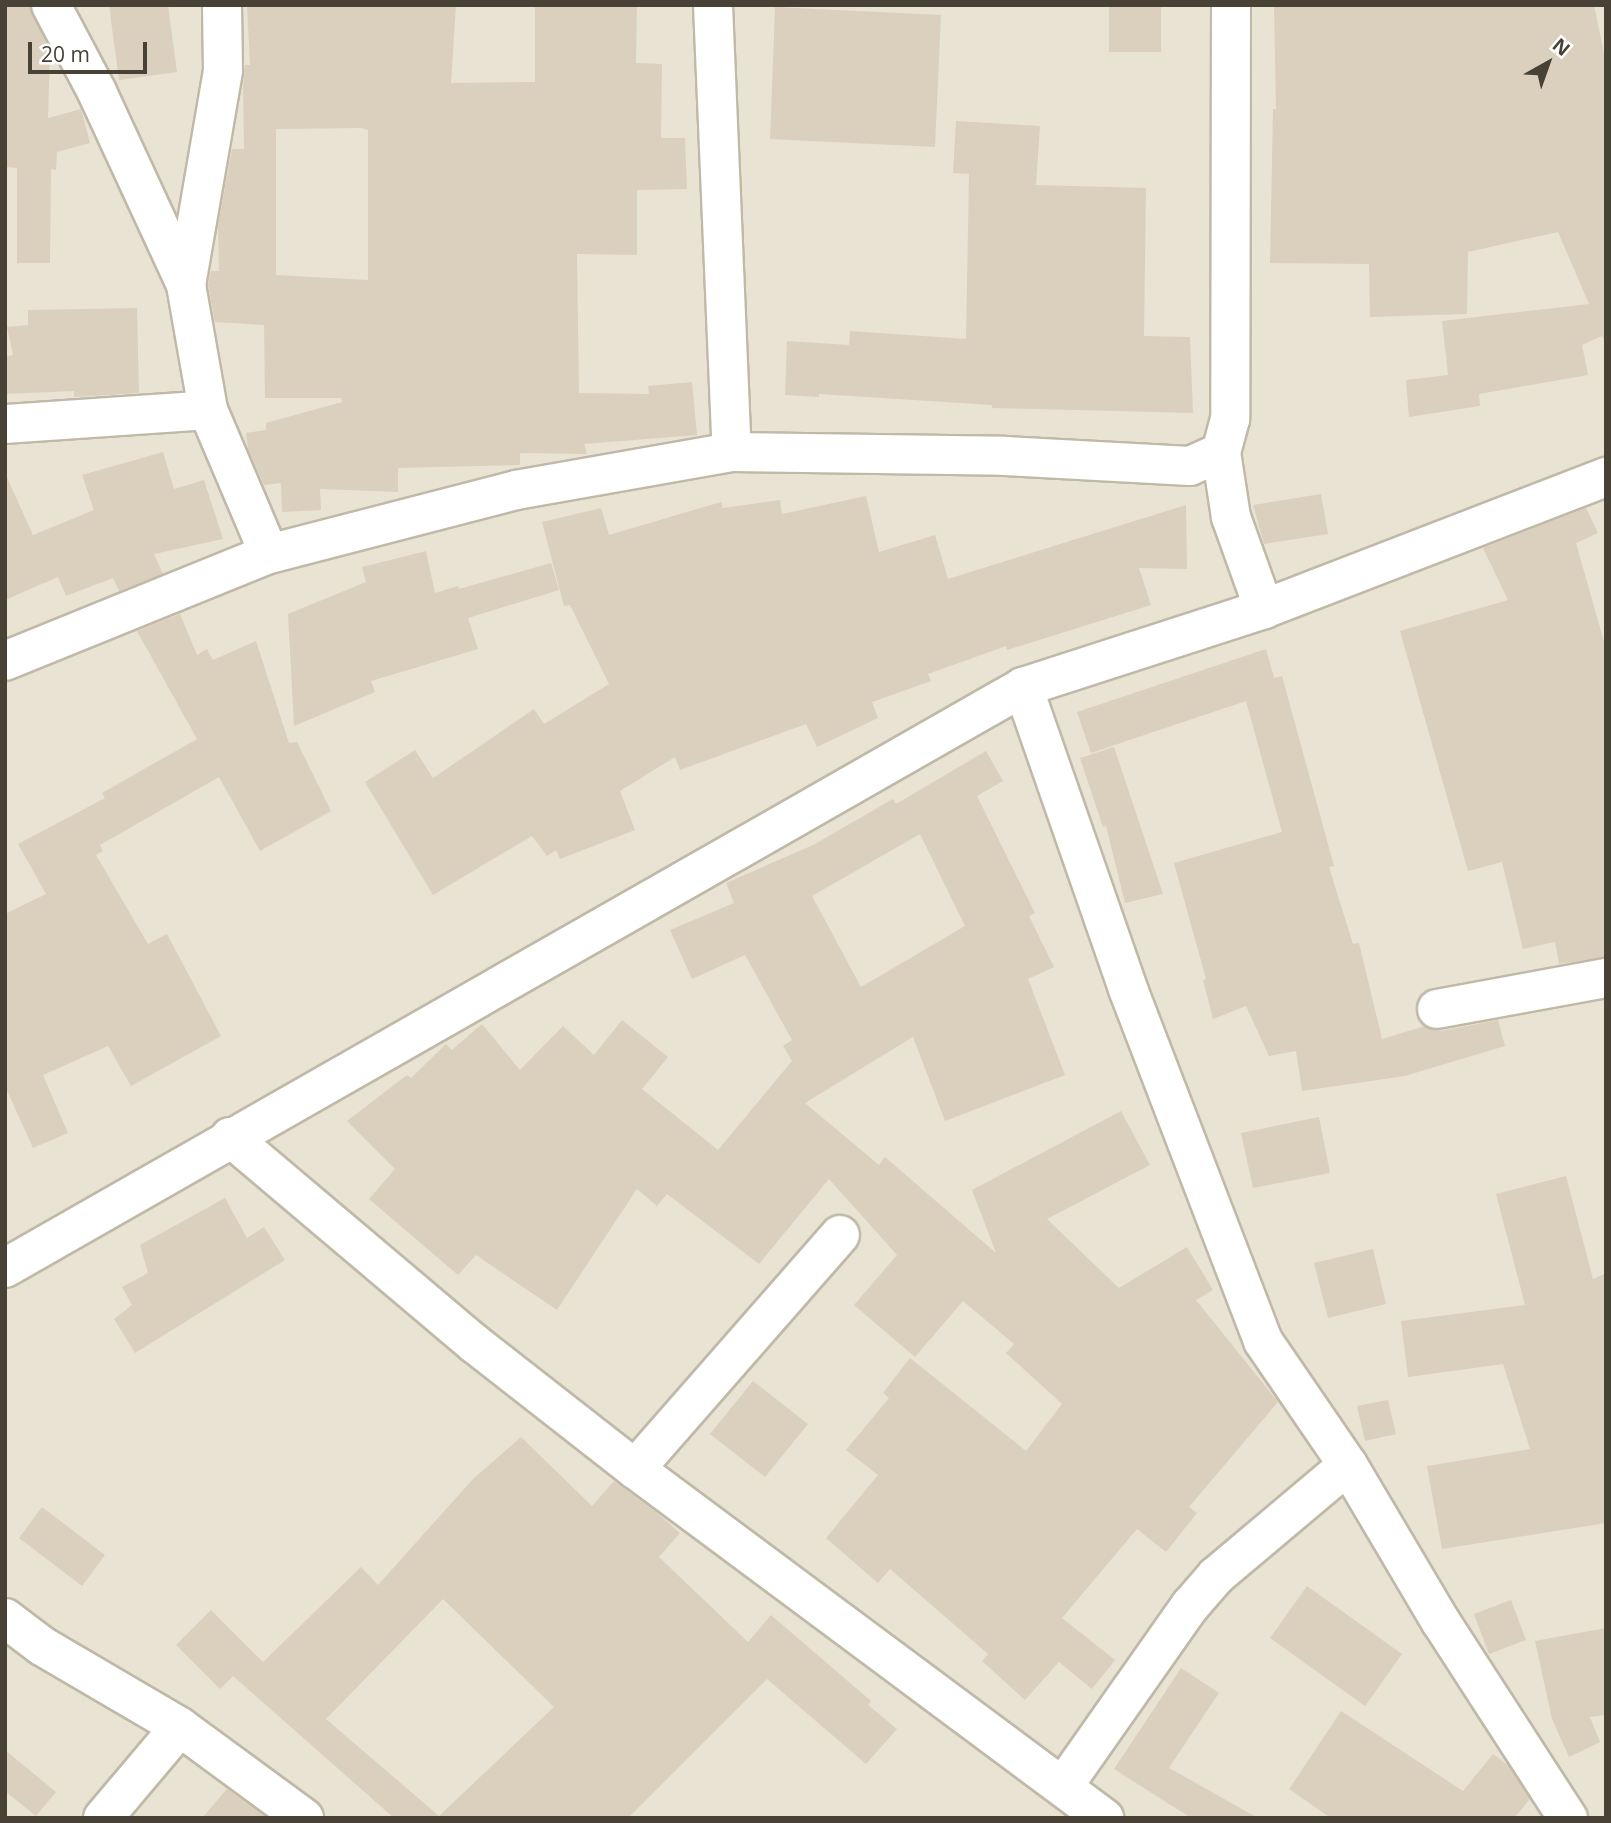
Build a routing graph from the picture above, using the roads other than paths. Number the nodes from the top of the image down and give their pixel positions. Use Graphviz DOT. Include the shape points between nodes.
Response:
graph roads {
  1 [pos="51,5"];
  2 [pos="222,5"];
  3 [pos="713,5"];
  4 [pos="1231,5"];
  5 [pos="186,285"];
  6 [pos="208,410"];
  7 [pos="5,424"];
  8 [pos="732,452"];
  9 [pos="1221,452"];
  10 [pos="1606,477"];
  11 [pos="269,554"];
  12 [pos="1264,609"];
  13 [pos="5,661"];
  14 [pos="1023,687"];
  15 [pos="1606,978"];
  16 [pos="1437,1009"];
  17 [pos="230,1137"];
  18 [pos="840,1235"];
  19 [pos="5,1268"];
  20 [pos="1348,1465"];
  21 [pos="635,1469"];
  22 [pos="5,1618"];
  23 [pos="180,1727"];
  24 [pos="1064,1785"];
  25 [pos="103,1818"];
  26 [pos="304,1818"];
  27 [pos="1104,1818"];
  28 [pos="1567,1818"];
  1 -- 5 [label="street" via="97,92"];
  2 -- 5 [label="street" via="223,70"];
  3 -- 8 [label="street"];
  4 -- 9 [label="street" via="1230,419"];
  5 -- 6 [label="street"];
  6 -- 7 [label="street"];
  6 -- 11 [label="street"];
  8 -- 9 [label="street" via="1005,456 1190,466"];
  8 -- 11 [label="street" via="516,490"];
  9 -- 12 [label="street" via="1231,517"];
  10 -- 12 [label="street"];
  11 -- 13 [label="street"];
  12 -- 14 [label="street"];
  14 -- 17 [label="street"];
  14 -- 20 [label="street" via="1128,989 1263,1341"];
  15 -- 16 [label="street"];
  17 -- 19 [label="street"];
  17 -- 21 [label="street" via="475,1344"];
  18 -- 21 [label="street"];
  20 -- 24 [label="street" via="1216,1576"];
  20 -- 28 [label="street" via="1441,1622"];
  21 -- 24 [label="street"];
  22 -- 23 [label="street" via="42,1646"];
  23 -- 25 [label="street"];
  23 -- 26 [label="street"];
  24 -- 27 [label="street"];
}
